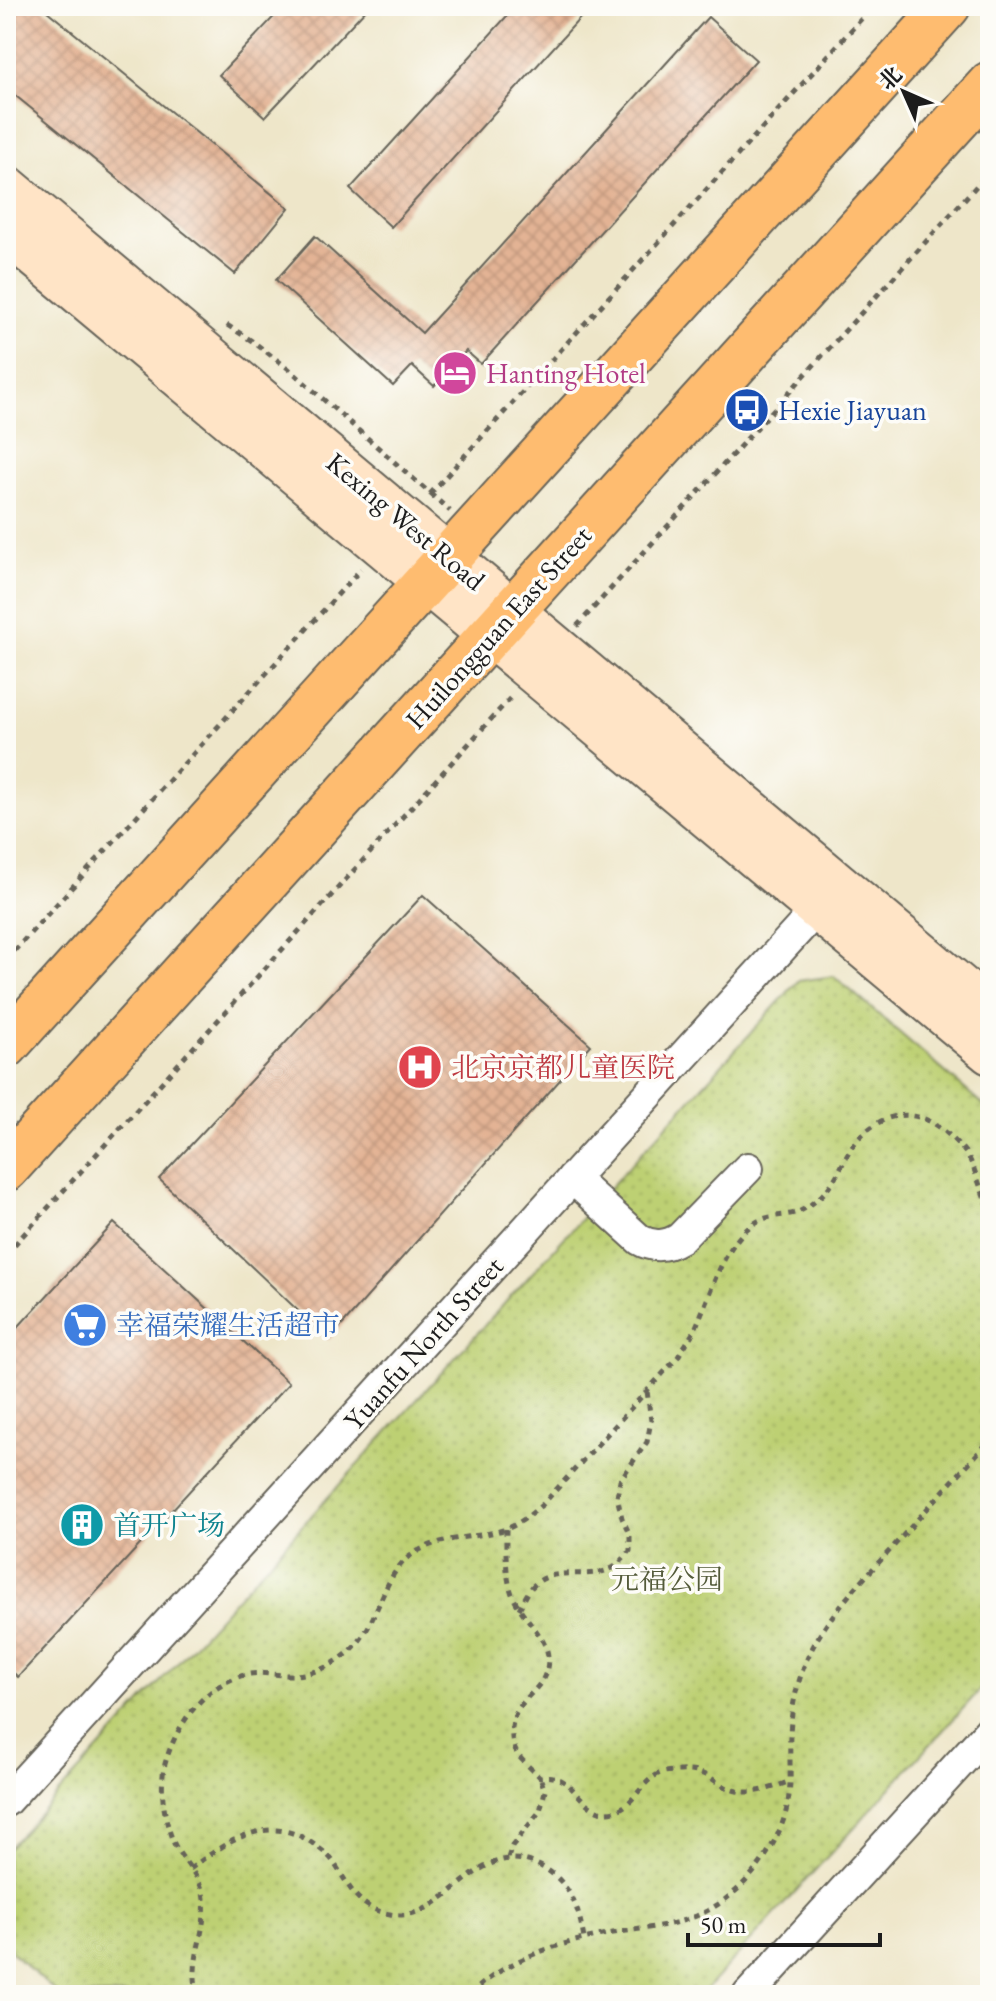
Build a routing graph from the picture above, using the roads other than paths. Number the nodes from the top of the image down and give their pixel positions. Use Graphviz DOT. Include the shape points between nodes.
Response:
graph roads {
  1 [pos="948,6"];
  2 [pos="990,84"];
  3 [pos="6,186"];
  4 [pos="6,232"];
  5 [pos="437,570"];
  6 [pos="501,623"];
  7 [pos="828,897"];
  8 [pos="990,1011"];
  9 [pos="6,1046"];
  10 [pos="990,1053"];
  11 [pos="748,1168"];
  12 [pos="6,1169"];
  13 [pos="572,1178"];
  14 [pos="990,1730"];
  15 [pos="6,1801"];
  16 [pos="748,1995"];
  1 -- 5 [label="main road"];
  2 -- 6 [label="main road, Huilongguan East Street"];
  3 -- 5 [label="street, Kexing West Road"];
  4 -- 5 [label="street, Kexing West Road"];
  5 -- 6 [label="street, Kexing West Road"];
  5 -- 9 [label="main road"];
  6 -- 7 [label="street, Kexing West Road"];
  6 -- 12 [label="main road, Huilongguan East Street"];
  7 -- 8 [label="street, Kexing West Road"];
  7 -- 10 [label="street, Kexing West Road"];
  7 -- 13 [label="street, Yuanfu North Street"];
  11 -- 13 [label="street" via="680,1238 660,1246 640,1240"];
  13 -- 15 [label="street, Yuanfu North Street"];
  14 -- 16 [label="street"];
}
